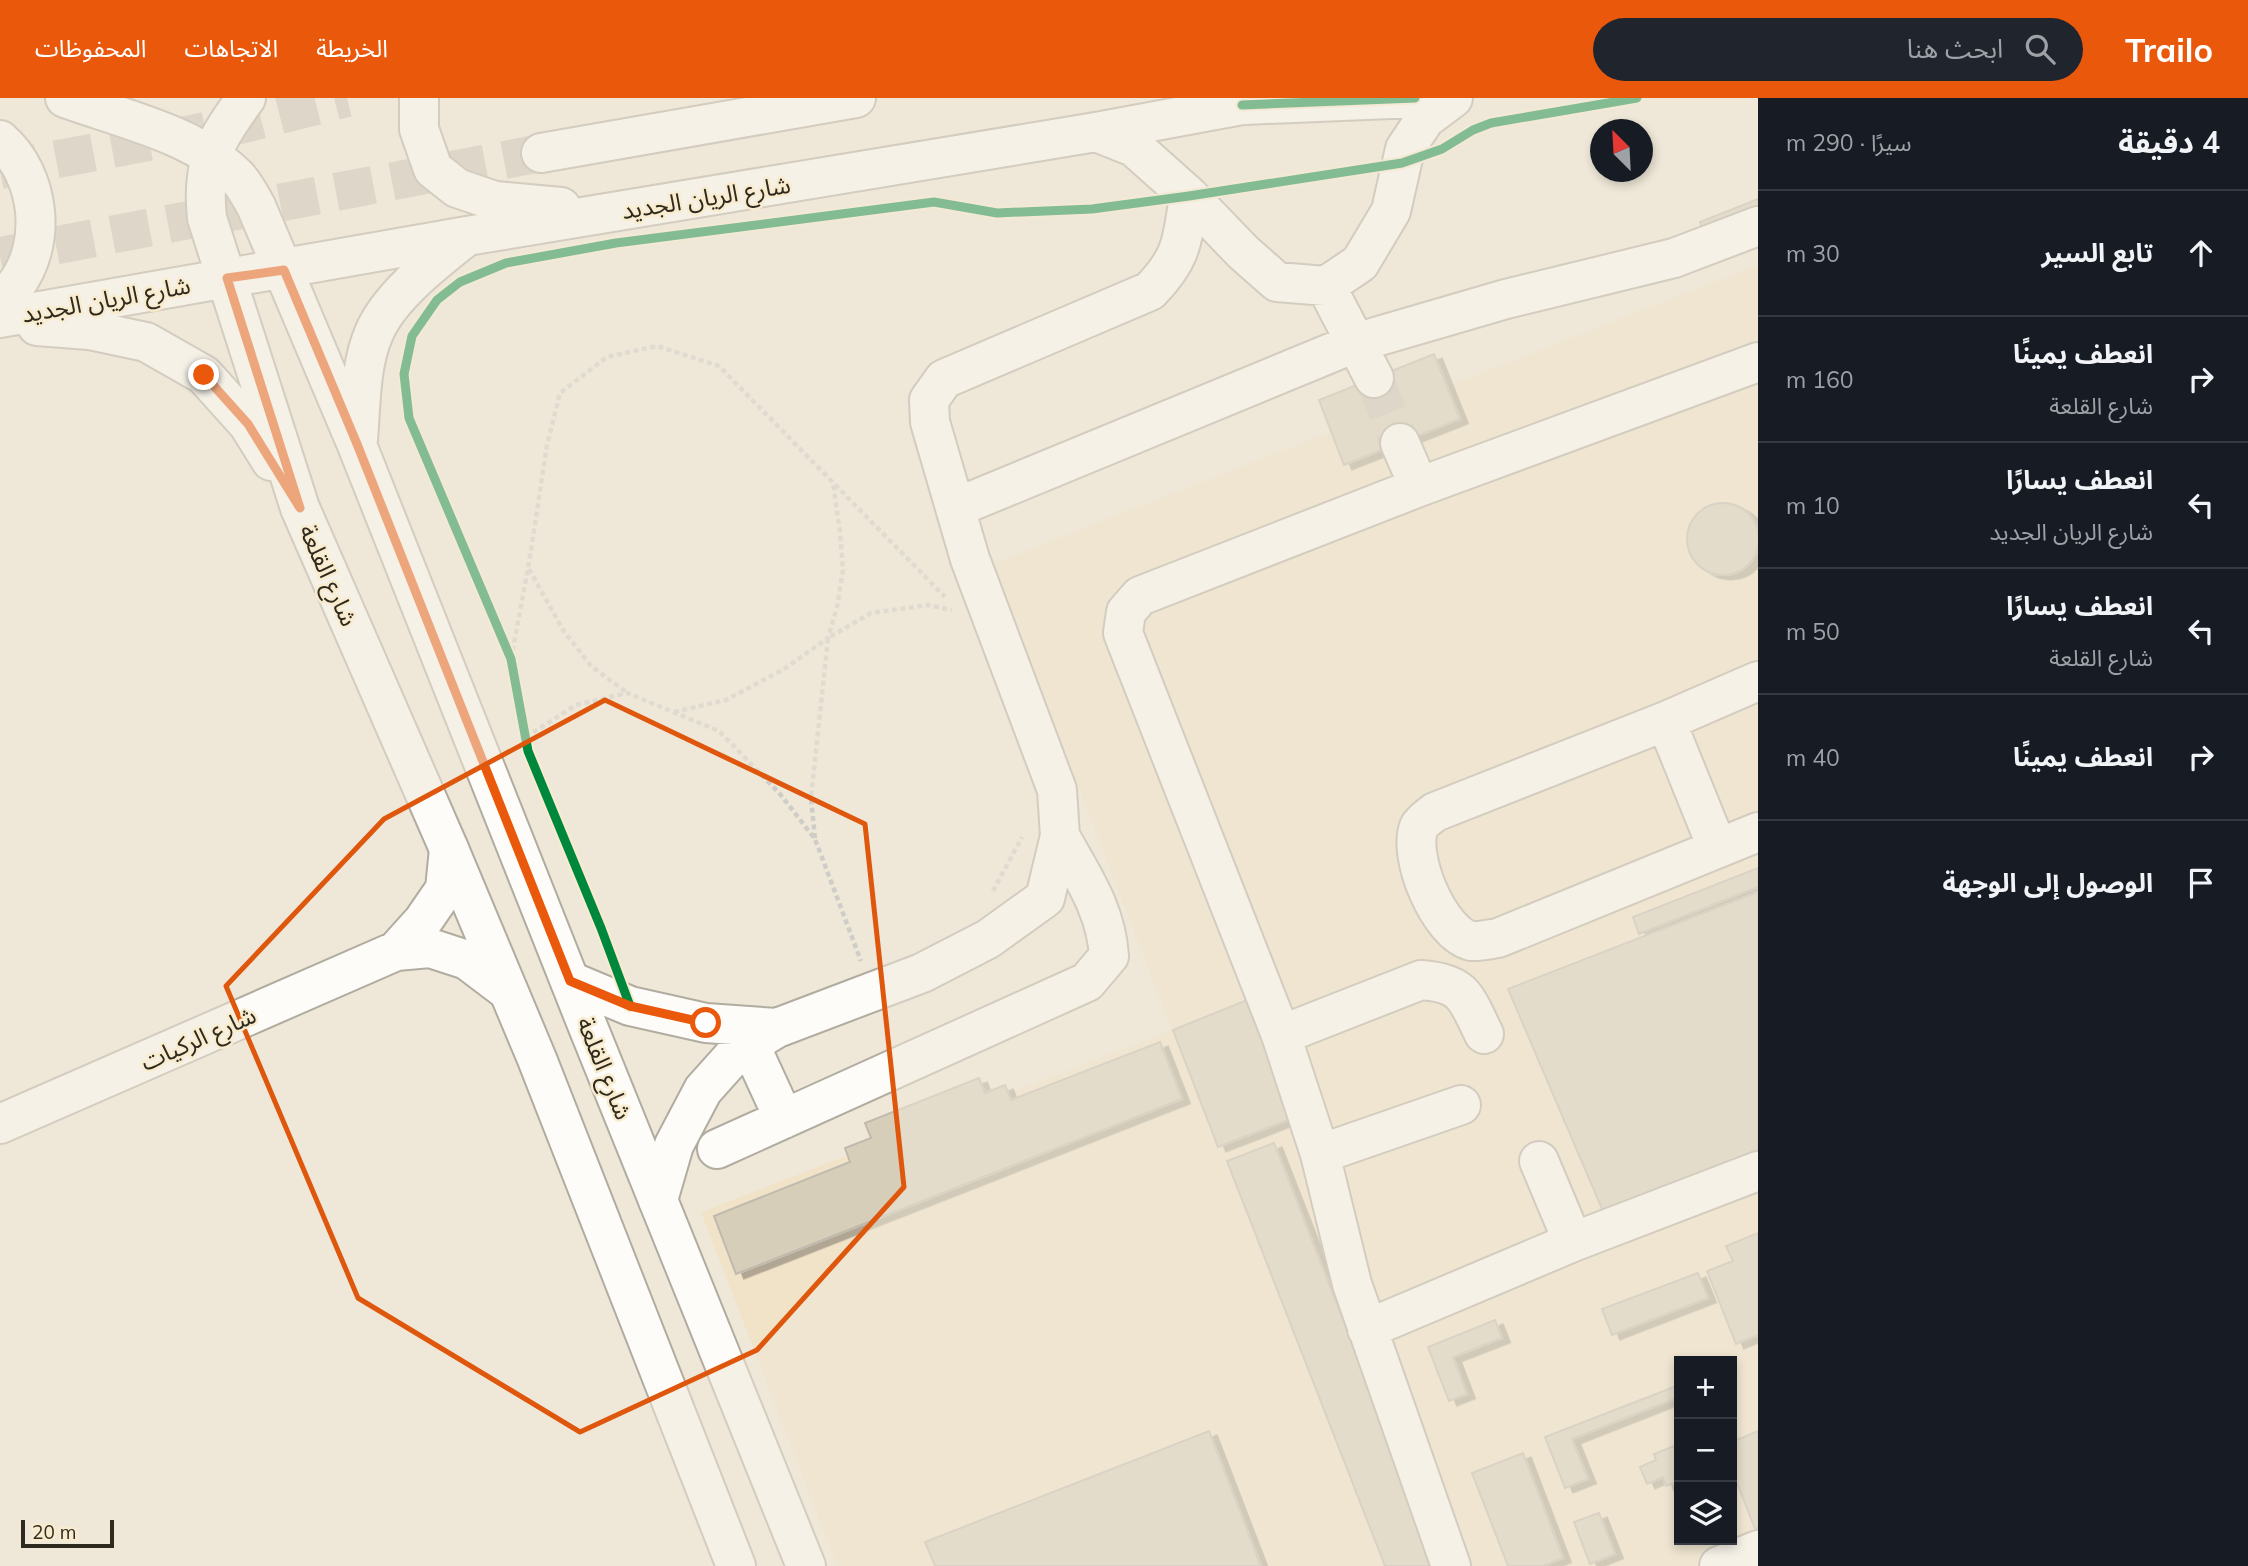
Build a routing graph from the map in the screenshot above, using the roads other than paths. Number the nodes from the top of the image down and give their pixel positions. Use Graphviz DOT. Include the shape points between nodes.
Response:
graph roads {
  1 [pos="65,98"];
  2 [pos="246,98"];
  3 [pos="419,98"];
  4 [pos="856,98"];
  5 [pos="1415,98"];
  6 [pos="1453,98"];
  7 [pos="1260,101"];
  8 [pos="1096,132"];
  9 [pos="0,140"];
  10 [pos="541,153"];
  11 [pos="211,155"];
  12 [pos="1189,196"];
  13 [pos="615,212"];
  14 [pos="1758,226"];
  15 [pos="467,236"];
  16 [pos="284,270"];
  17 [pos="227,278"];
  18 [pos="1326,286"];
  19 [pos="0,302"];
  20 [pos="0,320"];
  21 [pos="1355,343"];
  22 [pos="1758,362"];
  23 [pos="1374,378"];
  24 [pos="1400,443"];
  25 [pos="357,444"];
  26 [pos="1419,487"];
  27 [pos="300,508"];
  28 [pos="955,508"];
  29 [pos="1758,681"];
  30 [pos="1666,721"];
  31 [pos="1758,832"];
  32 [pos="1060,836"];
  33 [pos="1717,847"];
  34 [pos="449,849"];
  35 [pos="396,951"];
  36 [pos="570,981"];
  37 [pos="508,990"];
  38 [pos="1282,1034"];
  39 [pos="1484,1034"];
  40 [pos="763,1036"];
  41 [pos="1461,1105"];
  42 [pos="784,1119"];
  43 [pos="0,1125"];
  44 [pos="717,1149"];
  45 [pos="1320,1154"];
  46 [pos="1539,1161"];
  47 [pos="1758,1171"];
  48 [pos="658,1200"];
  49 [pos="1573,1242"];
  50 [pos="1367,1329"];
  51 [pos="1758,1550"];
  52 [pos="736,1566"];
  53 [pos="806,1566"];
  54 [pos="1451,1566"];
  55 [pos="1719,1566"];
  1 -- 11 [label="main road, شارع القلعة" via="146,125"];
  2 -- 11 [label="main road, شارع القلعة"];
  3 -- 13 [label="main road" via="419,129 433,169 457,188 495,201"];
  4 -- 10 [label="main road"];
  5 -- 7 [label="main road, شارع الريان الجديد"];
  6 -- 18 [label="main road" via="1425,119 1405,149 1391,211 1360,263"];
  7 -- 8 [label="main road, شارع الريان الجديد"];
  8 -- 12 [label="main road" via="1134,147"];
  8 -- 13 [label="main road, شارع الريان الجديد"];
  9 -- 19 [label="main road" via="12,151 29,182 36,217 32,253 16,285"];
  11 -- 16 [label="main road, شارع القلعة" via="244,186"];
  11 -- 17 [label="main road, شارع القلعة" via="204,194 207,218"];
  12 -- 18 [label="main road" via="1278,282"];
  12 -- 28 [label="main road" via="1181,247 1168,273 1150,291 944,379 929,400 930,422"];
  13 -- 15 [label="main road, شارع الريان الجديد"];
  14 -- 21 [label="main road" via="1674,258 1506,299"];
  15 -- 16 [label="main road, شارع الريان الجديد"];
  15 -- 25 [label="main road" via="422,272 374,332 365,365"];
  16 -- 17 [label="main road, شارع الريان الجديد"];
  16 -- 25 [label="main road, شارع القلعة"];
  17 -- 20 [label="main road, شارع الريان الجديد"];
  17 -- 27 [label="main road, شارع القلعة"];
  18 -- 21 [label="main road"];
  20 -- 27 [label="main road" via="146,342 204,375 248,424"];
  21 -- 23 [label="main road"];
  21 -- 28 [label="main road"];
  22 -- 26 [label="main road"];
  24 -- 26 [label="main road"];
  25 -- 36 [label="main road, شارع القلعة"];
  26 -- 38 [label="main road" via="1140,596 1126,612 1123,633"];
  27 -- 34 [label="main road, شارع القلعة"];
  28 -- 32 [label="main road" via="970,559 969,604 1057,790"];
  29 -- 30 [label="main road"];
  30 -- 33 [label="main road"];
  30 -- 33 [label="main road" via="1435,812 1420,825 1416,844 1426,891 1451,929 1471,941 1498,939"];
  31 -- 33 [label="main road"];
  32 -- 40 [label="main road" via="1045,898 988,939 922,973"];
  32 -- 42 [label="main road" via="1108,934 1109,956 1087,982"];
  34 -- 35 [label="main road, شارع الركيات" via="445,890"];
  34 -- 37 [label="main road, شارع القلعة"];
  35 -- 37 [label="main road, شارع الركيات" via="430,948 467,960"];
  35 -- 43 [label="main road, شارع الركيات"];
  36 -- 40 [label="main road" via="630,1006"];
  36 -- 48 [label="main road, شارع القلعة"];
  37 -- 52 [label="main road, شارع القلعة"];
  38 -- 39 [label="main road" via="1421,981 1442,982 1457,989"];
  38 -- 45 [label="main road"];
  40 -- 42 [label="main road"];
  40 -- 48 [label="main road" via="737,1052 703,1090 674,1145"];
  41 -- 45 [label="main road"];
  42 -- 44 [label="main road"];
  45 -- 50 [label="main road"];
  46 -- 49 [label="main road"];
  47 -- 49 [label="main road"];
  48 -- 53 [label="main road, شارع القلعة"];
  49 -- 50 [label="main road"];
  50 -- 54 [label="main road"];
  51 -- 55 [label="main road"];
}
